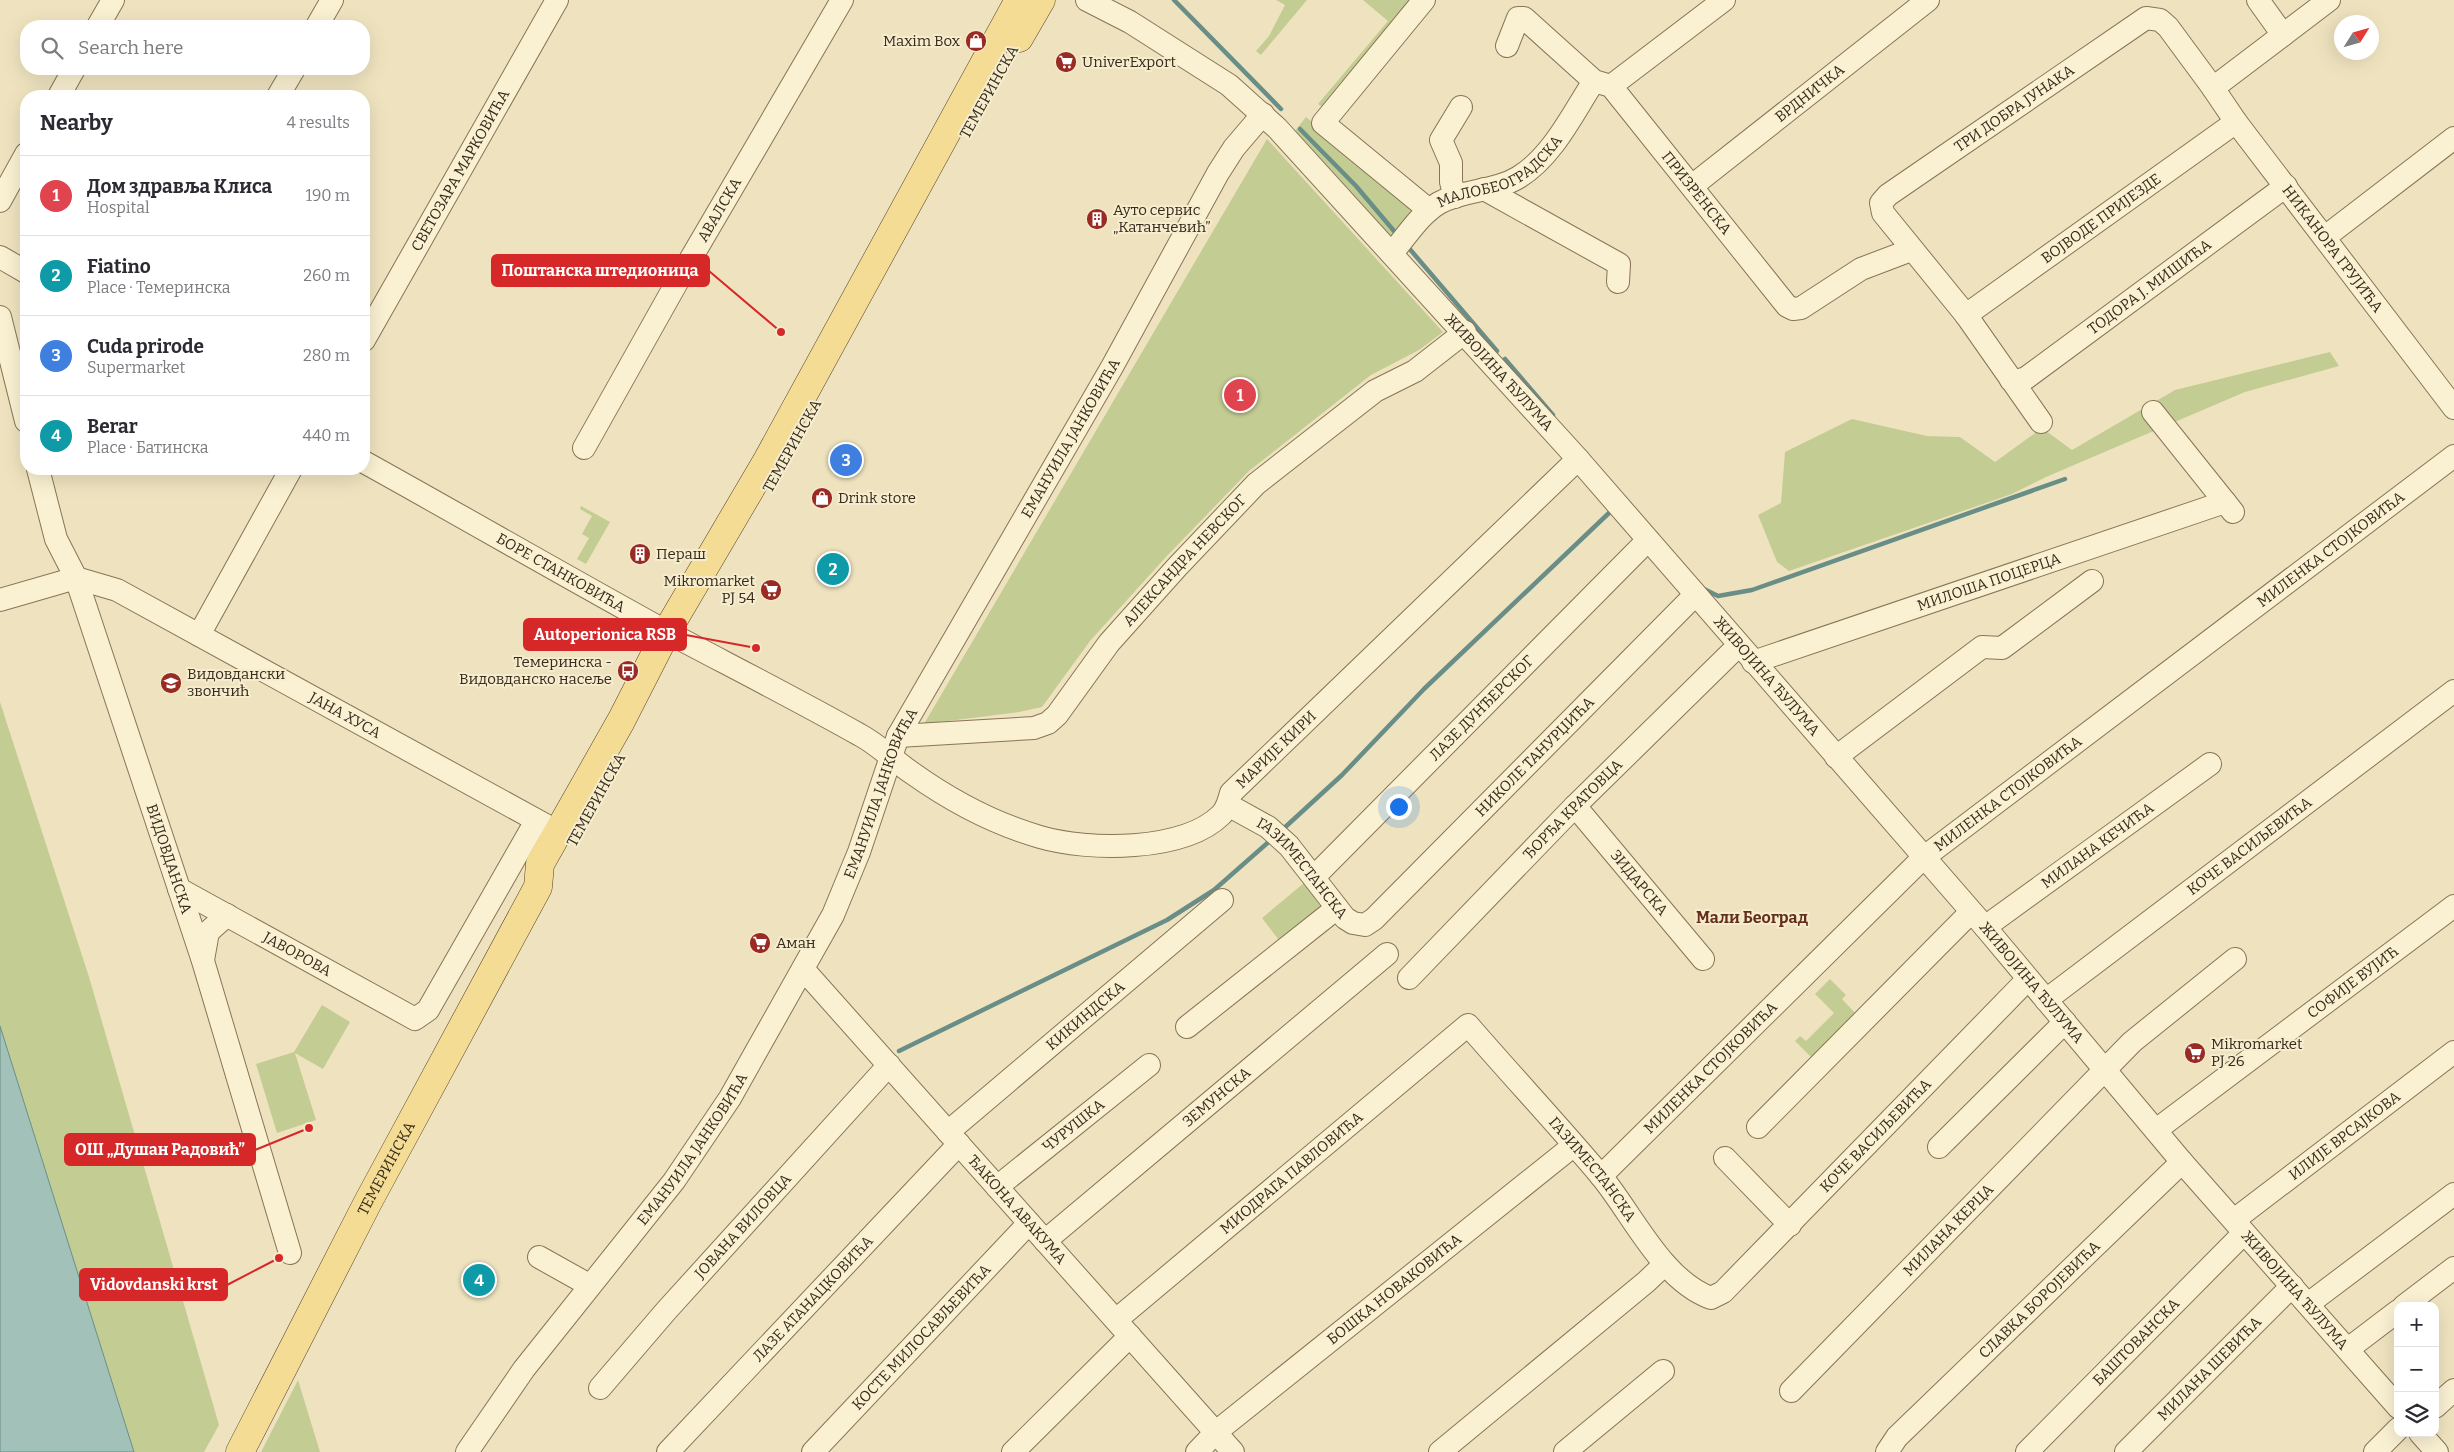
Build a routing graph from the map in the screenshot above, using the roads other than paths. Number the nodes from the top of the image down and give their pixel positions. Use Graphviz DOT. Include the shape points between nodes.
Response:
graph roads {
  1 [pos="112,0"];
  2 [pos="332,0"];
  3 [pos="557,0"];
  4 [pos="842,0"];
  5 [pos="1019,0"];
  6 [pos="1041,0"];
  7 [pos="1087,0"];
  8 [pos="1424,0"];
  9 [pos="1724,0"];
  10 [pos="1928,0"];
  11 [pos="2258,0"];
  12 [pos="2329,0"];
  13 [pos="101,20"];
  14 [pos="320,20"];
  15 [pos="2140,22"];
  16 [pos="2283,35"];
  17 [pos="1507,46"];
  18 [pos="70,75"];
  19 [pos="290,75"];
  20 [pos="1603,83"];
  21 [pos="2213,88"];
  22 [pos="62,90"];
  23 [pos="282,90"];
  24 [pos="1461,107"];
  25 [pos="1263,114"];
  26 [pos="2236,122"];
  27 [pos="2454,138"];
  28 [pos="20,165"];
  29 [pos="1692,186"];
  30 [pos="2286,186"];
  31 [pos="1484,189"];
  32 [pos="1455,196"];
  33 [pos="0,200"];
  34 [pos="1429,210"];
  35 [pos="2325,237"];
  36 [pos="1911,250"];
  37 [pos="1392,253"];
  38 [pos="0,257"];
  39 [pos="20,269"];
  40 [pos="1618,282"];
  41 [pos="1966,315"];
  42 [pos="0,317"];
  43 [pos="370,329"];
  44 [pos="1465,332"];
  45 [pos="2011,380"];
  46 [pos="20,397"];
  47 [pos="2454,408"];
  48 [pos="2153,412"];
  49 [pos="2041,422"];
  50 [pos="584,448"];
  51 [pos="2454,456"];
  52 [pos="1578,459"];
  53 [pos="370,465"];
  54 [pos="40,475"];
  55 [pos="288,475"];
  56 [pos="1648,540"];
  57 [pos="76,578"];
  58 [pos="2092,581"];
  59 [pos="1695,595"];
  60 [pos="0,600"];
  61 [pos="674,635"];
  62 [pos="199,636"];
  63 [pos="1739,645"];
  64 [pos="1753,662"];
  65 [pos="2454,691"];
  66 [pos="893,746"];
  67 [pos="1836,757"];
  68 [pos="2210,764"];
  69 [pos="1228,805"];
  70 [pos="1575,806"];
  71 [pos="547,826"];
  72 [pos="1923,858"];
  73 [pos="1314,877"];
  74 [pos="538,887"];
  75 [pos="180,889"];
  76 [pos="1222,900"];
  77 [pos="2454,906"];
  78 [pos="1337,908"];
  79 [pos="226,915"];
  80 [pos="1374,919"];
  81 [pos="1978,920"];
  82 [pos="1388,954"];
  83 [pos="1704,959"];
  84 [pos="2235,959"];
  85 [pos="203,961"];
  86 [pos="803,968"];
  87 [pos="1410,978"];
  88 [pos="2028,980"];
  89 [pos="2046,1000"];
  90 [pos="2065,1022"];
  91 [pos="1468,1025"];
  92 [pos="1187,1027"];
  93 [pos="2454,1052"];
  94 [pos="888,1065"];
  95 [pos="1149,1065"];
  96 [pos="2106,1070"];
  97 [pos="1758,1128"];
  98 [pos="2156,1130"];
  99 [pos="953,1138"];
  100 [pos="1573,1146"];
  101 [pos="1940,1147"];
  102 [pos="1725,1158"];
  103 [pos="2182,1162"];
  104 [pos="1601,1176"];
  105 [pos="997,1186"];
  106 [pos="2454,1194"];
  107 [pos="1029,1222"];
  108 [pos="1790,1225"];
  109 [pos="2239,1226"];
  110 [pos="1045,1241"];
  111 [pos="290,1254"];
  112 [pos="538,1257"];
  113 [pos="1665,1264"];
  114 [pos="2454,1268"];
  115 [pos="589,1285"];
  116 [pos="2292,1286"];
  117 [pos="1723,1292"];
  118 [pos="2409,1302"];
  119 [pos="2308,1304"];
  120 [pos="2394,1314"];
  121 [pos="1123,1328"];
  122 [pos="2348,1349"];
  123 [pos="1663,1371"];
  124 [pos="600,1388"];
  125 [pos="2454,1390"];
  126 [pos="1791,1391"];
  127 [pos="2394,1402"];
  128 [pos="2439,1403"];
  129 [pos="1216,1432"];
  130 [pos="2394,1433"];
  131 [pos="2424,1437"];
  132 [pos="1892,1445"];
  133 [pos="240,1452"];
  134 [pos="467,1452"];
  135 [pos="668,1452"];
  136 [pos="813,1452"];
  137 [pos="1013,1452"];
  138 [pos="1197,1452"];
  139 [pos="1233,1452"];
  140 [pos="1440,1452"];
  141 [pos="1565,1452"];
  142 [pos="2027,1452"];
  143 [pos="2126,1452"];
  144 [pos="2375,1452"];
  145 [pos="2437,1452"];
  1 -- 13 [label="street"];
  2 -- 14 [label="street"];
  3 -- 43 [label="street, СВЕТОЗАРА МАРКОВИЋА"];
  4 -- 50 [label="street, АВАЛСКА"];
  5 -- 61 [label="main road, ТЕМЕРИНСКА"];
  6 -- 61 [label="main road, ТЕМЕРИНСКА" via="906,245"];
  7 -- 25 [label="street, ЖИВОЈИНА ЋУЛУМА" via="1123,18 1229,84"];
  8 -- 34 [label="street" via="1323,123"];
  9 -- 20 [label="street, МАЛОБЕОГРАДСКА"];
  10 -- 29 [label="street, ВРДНИЧКА"];
  11 -- 16 [label="street"];
  12 -- 16 [label="street"];
  15 -- 21 [label="street, НИКАНОРА ГРУЈИЋА" via="2153,18 2168,27"];
  15 -- 36 [label="street, ТРИ ДОБРА ЈУНАКА" via="1888,194 1881,203 1883,213"];
  16 -- 21 [label="street"];
  17 -- 20 [label="street, ПРИЗРЕНСКА" via="1518,18 1524,18"];
  18 -- 22 [label="street"];
  19 -- 23 [label="street"];
  20 -- 29 [label="street, ПРИЗРЕНСКА"];
  20 -- 31 [label="street, МАЛОБЕОГРАДСКА" via="1540,160 1508,184"];
  21 -- 26 [label="street, НИКАНОРА ГРУЈИЋА"];
  24 -- 32 [label="street" via="1441,140 1451,162"];
  25 -- 37 [label="street, ЖИВОЈИНА ЋУЛУМА"];
  25 -- 66 [label="street, ЕМАНУИЛА ЈАНКОВИЋА" via="1218,173 1112,368"];
  26 -- 30 [label="street, НИКАНОРА ГРУЈИЋА"];
  26 -- 41 [label="street, ВОЈВОДЕ ПРИЈЕЗДЕ"];
  27 -- 35 [label="street"];
  28 -- 33 [label="street"];
  29 -- 36 [label="street, ПРИЗРЕНСКА" via="1787,306 1793,309 1801,308 1861,269"];
  30 -- 35 [label="street, НИКАНОРА ГРУЈИЋА"];
  30 -- 45 [label="street, ТОДОРА Ј. МИШИЋА" via="2026,378"];
  31 -- 32 [label="street, МАЛОБЕОГРАДСКА"];
  31 -- 40 [label="street" via="1619,264"];
  32 -- 34 [label="street, МАЛОБЕОГРАДСКА"];
  34 -- 37 [label="street, МАЛОБЕОГРАДСКА"];
  35 -- 47 [label="street, НИКАНОРА ГРУЈИЋА"];
  36 -- 41 [label="street"];
  37 -- 44 [label="street, ЖИВОЈИНА ЋУЛУМА"];
  38 -- 39 [label="street"];
  41 -- 45 [label="street"];
  42 -- 46 [label="street"];
  44 -- 52 [label="street, ЖИВОЈИНА ЋУЛУМА"];
  44 -- 66 [label="street, АЛЕКСАНДРА НЕВСКОГ" via="1415,371 1375,392 1256,484 1109,643 1048,723 1034,728"];
  45 -- 49 [label="street"];
  48 -- 64 [label="street, МИЛОША ПОЦЕРЦА" via="2229,507"];
  51 -- 72 [label="street, МИЛЕНКА СТОЈКОВИЋА"];
  52 -- 56 [label="street, ЖИВОЈИНА ЋУЛУМА"];
  52 -- 69 [label="street, МАРИЈЕ КИРИ" via="1231,793"];
  53 -- 61 [label="street, БОРЕ СТАНКОВИЋА"];
  54 -- 57 [label="street, ВИДОВДАНСКА" via="56,539"];
  55 -- 62 [label="street"];
  56 -- 59 [label="street, ЖИВОЈИНА ЋУЛУМА"];
  56 -- 73 [label="street, ЛАЗЕ ДУНЂЕРСКОГ"];
  57 -- 60 [label="street"];
  57 -- 62 [label="street, ЈАНА ХУСА" via="117,590"];
  57 -- 75 [label="street, ВИДОВДАНСКА"];
  58 -- 67 [label="street" via="2002,648 1982,647"];
  59 -- 63 [label="street, ЖИВОЈИНА ЋУЛУМА"];
  59 -- 80 [label="street, НИКОЛЕ ТАНУРЏИЋА"];
  61 -- 66 [label="street, БОРЕ СТАНКОВИЋА" via="863,736"];
  61 -- 71 [label="main road, ТЕМЕРИНСКА" via="621,721"];
  61 -- 74 [label="main road, ТЕМЕРИНСКА" via="580,830 554,874"];
  62 -- 71 [label="street, ЈАНА ХУСА"];
  63 -- 64 [label="street, ЖИВОЈИНА ЋУЛУМА"];
  63 -- 70 [label="street, ЂОРЂА КРАТОВЦА"];
  64 -- 67 [label="street, ЖИВОЈИНА ЋУЛУМА"];
  65 -- 89 [label="street, КОЧЕ ВАСИЉЕВИЋА"];
  66 -- 69 [label="street, МАРИЈЕ КИРИ" via="939,791 1024,832 1065,843 1133,846 1165,843 1203,826 1221,815"];
  66 -- 86 [label="street, ЕМАНУИЛА ЈАНКОВИЋА" via="855,861 833,915"];
  67 -- 72 [label="street, ЖИВОЈИНА ЋУЛУМА"];
  68 -- 81 [label="street, МИЛАНА КЕЧИЋА"];
  69 -- 73 [label="street, ГАЗИМЕСТАНСКА" via="1268,827 1289,846"];
  70 -- 83 [label="street, ЗИДАРСКА"];
  70 -- 87 [label="street, ЂОРЂА КРАТОВЦА"];
  71 -- 74 [label="main road, ТЕМЕРИНСКА"];
  71 -- 79 [label="street, ЈАВОРОВА" via="428,1010 415,1019"];
  72 -- 81 [label="street, ЖИВОЈИНА ЋУЛУМА"];
  72 -- 104 [label="street, МИЛЕНКА СТОЈКОВИЋА"];
  73 -- 78 [label="street, ГАЗИМЕСТАНСКА"];
  74 -- 133 [label="main road, ТЕМЕРИНСКА" via="368,1202"];
  75 -- 79 [label="street, ЈАВОРОВА"];
  75 -- 85 [label="street, ВИДОВДАНСКА"];
  76 -- 99 [label="street, КИКИНДСКА"];
  77 -- 98 [label="street, СОФИЈЕ ВУЈИЋ"];
  78 -- 80 [label="street, ГАЗИМЕСТАНСКА" via="1345,918 1361,926"];
  78 -- 92 [label="street"];
  79 -- 85 [label="street" via="208,932"];
  81 -- 88 [label="street, ЖИВОЈИНА ЋУЛУМА"];
  81 -- 97 [label="street, МИЛАНА КЕЧИЋА"];
  82 -- 110 [label="street, ЗЕМУНСКА"];
  84 -- 96 [label="street, МИЛАНА КЕРЦА" via="2132,1042"];
  85 -- 111 [label="street, ВИДОВДАНСКА"];
  86 -- 94 [label="street, ЂАКОНА АВАКУМА"];
  86 -- 115 [label="street, ЕМАНУИЛА ЈАНКОВИЋА" via="730,1098 674,1180"];
  88 -- 89 [label="street, ЖИВОЈИНА ЋУЛУМА"];
  88 -- 108 [label="street, КОЧЕ ВАСИЉЕВИЋА"];
  89 -- 90 [label="street, ЖИВОЈИНА ЋУЛУМА"];
  90 -- 96 [label="street, ЖИВОЈИНА ЋУЛУМА"];
  90 -- 101 [label="street"];
  91 -- 100 [label="street, ГАЗИМЕСТАНСКА"];
  91 -- 121 [label="street, МИОДРАГА ПАВЛОВИЋА"];
  93 -- 109 [label="street, ИЛИЈЕ ВРСАЈКОВА"];
  94 -- 99 [label="street, ЂАКОНА АВАКУМА"];
  94 -- 124 [label="street, ЈОВАНА ВИЛОВЦА"];
  95 -- 105 [label="street, ЧУРУШКА"];
  96 -- 98 [label="street, ЖИВОЈИНА ЋУЛУМА"];
  96 -- 126 [label="street, МИЛАНА КЕРЦА"];
  98 -- 103 [label="street, ЖИВОЈИНА ЋУЛУМА"];
  99 -- 105 [label="street, ЂАКОНА АВАКУМА"];
  99 -- 135 [label="street, ЛАЗЕ АТАНАЦКОВИЋА"];
  100 -- 104 [label="street, ГАЗИМЕСТАНСКА"];
  100 -- 129 [label="street, БОШКА НОВАКОВИЋА"];
  102 -- 108 [label="street"];
  103 -- 109 [label="street, ЖИВОЈИНА ЋУЛУМА"];
  103 -- 132 [label="street, СЛАВКА БОРОЈЕВИЋА"];
  104 -- 113 [label="street, ГАЗИМЕСТАНСКА"];
  105 -- 107 [label="street, ЂАКОНА АВАКУМА"];
  106 -- 119 [label="street"];
  107 -- 110 [label="street, ЂАКОНА АВАКУМА"];
  107 -- 136 [label="street, КОСТЕ МИЛОСАВЉЕВИЋА"];
  108 -- 117 [label="street, КОЧЕ ВАСИЉЕВИЋА"];
  109 -- 116 [label="street, ЖИВОЈИНА ЋУЛУМА"];
  109 -- 142 [label="street, БАШТОВАНСКА"];
  110 -- 121 [label="street, ЂАКОНА АВАКУМА"];
  112 -- 115 [label="street"];
  113 -- 117 [label="street, ГАЗИМЕСТАНСКА" via="1698,1293 1712,1298"];
  113 -- 140 [label="street"];
  114 -- 118 [label="street"];
  115 -- 134 [label="street, ЕМАНУИЛА ЈАНКОВИЋА" via="524,1368"];
  116 -- 119 [label="street, ЖИВОЈИНА ЋУЛУМА"];
  116 -- 143 [label="street, МИЛАНА ШЕВИЋА"];
  119 -- 122 [label="street, ЖИВОЈИНА ЋУЛУМА"];
  120 -- 122 [label="street"];
  121 -- 129 [label="street, ЂАКОНА АВАКУМА"];
  121 -- 137 [label="street, МИОДРАГА ПАВЛОВИЋА"];
  122 -- 127 [label="street, ЖИВОЈИНА ЋУЛУМА"];
  123 -- 141 [label="street"];
  125 -- 128 [label="street"];
  129 -- 138 [label="street, БОШКА НОВАКОВИЋА"];
  129 -- 139 [label="street, ЂАКОНА АВАКУМА"];
  130 -- 144 [label="street"];
  131 -- 145 [label="street"];
}
